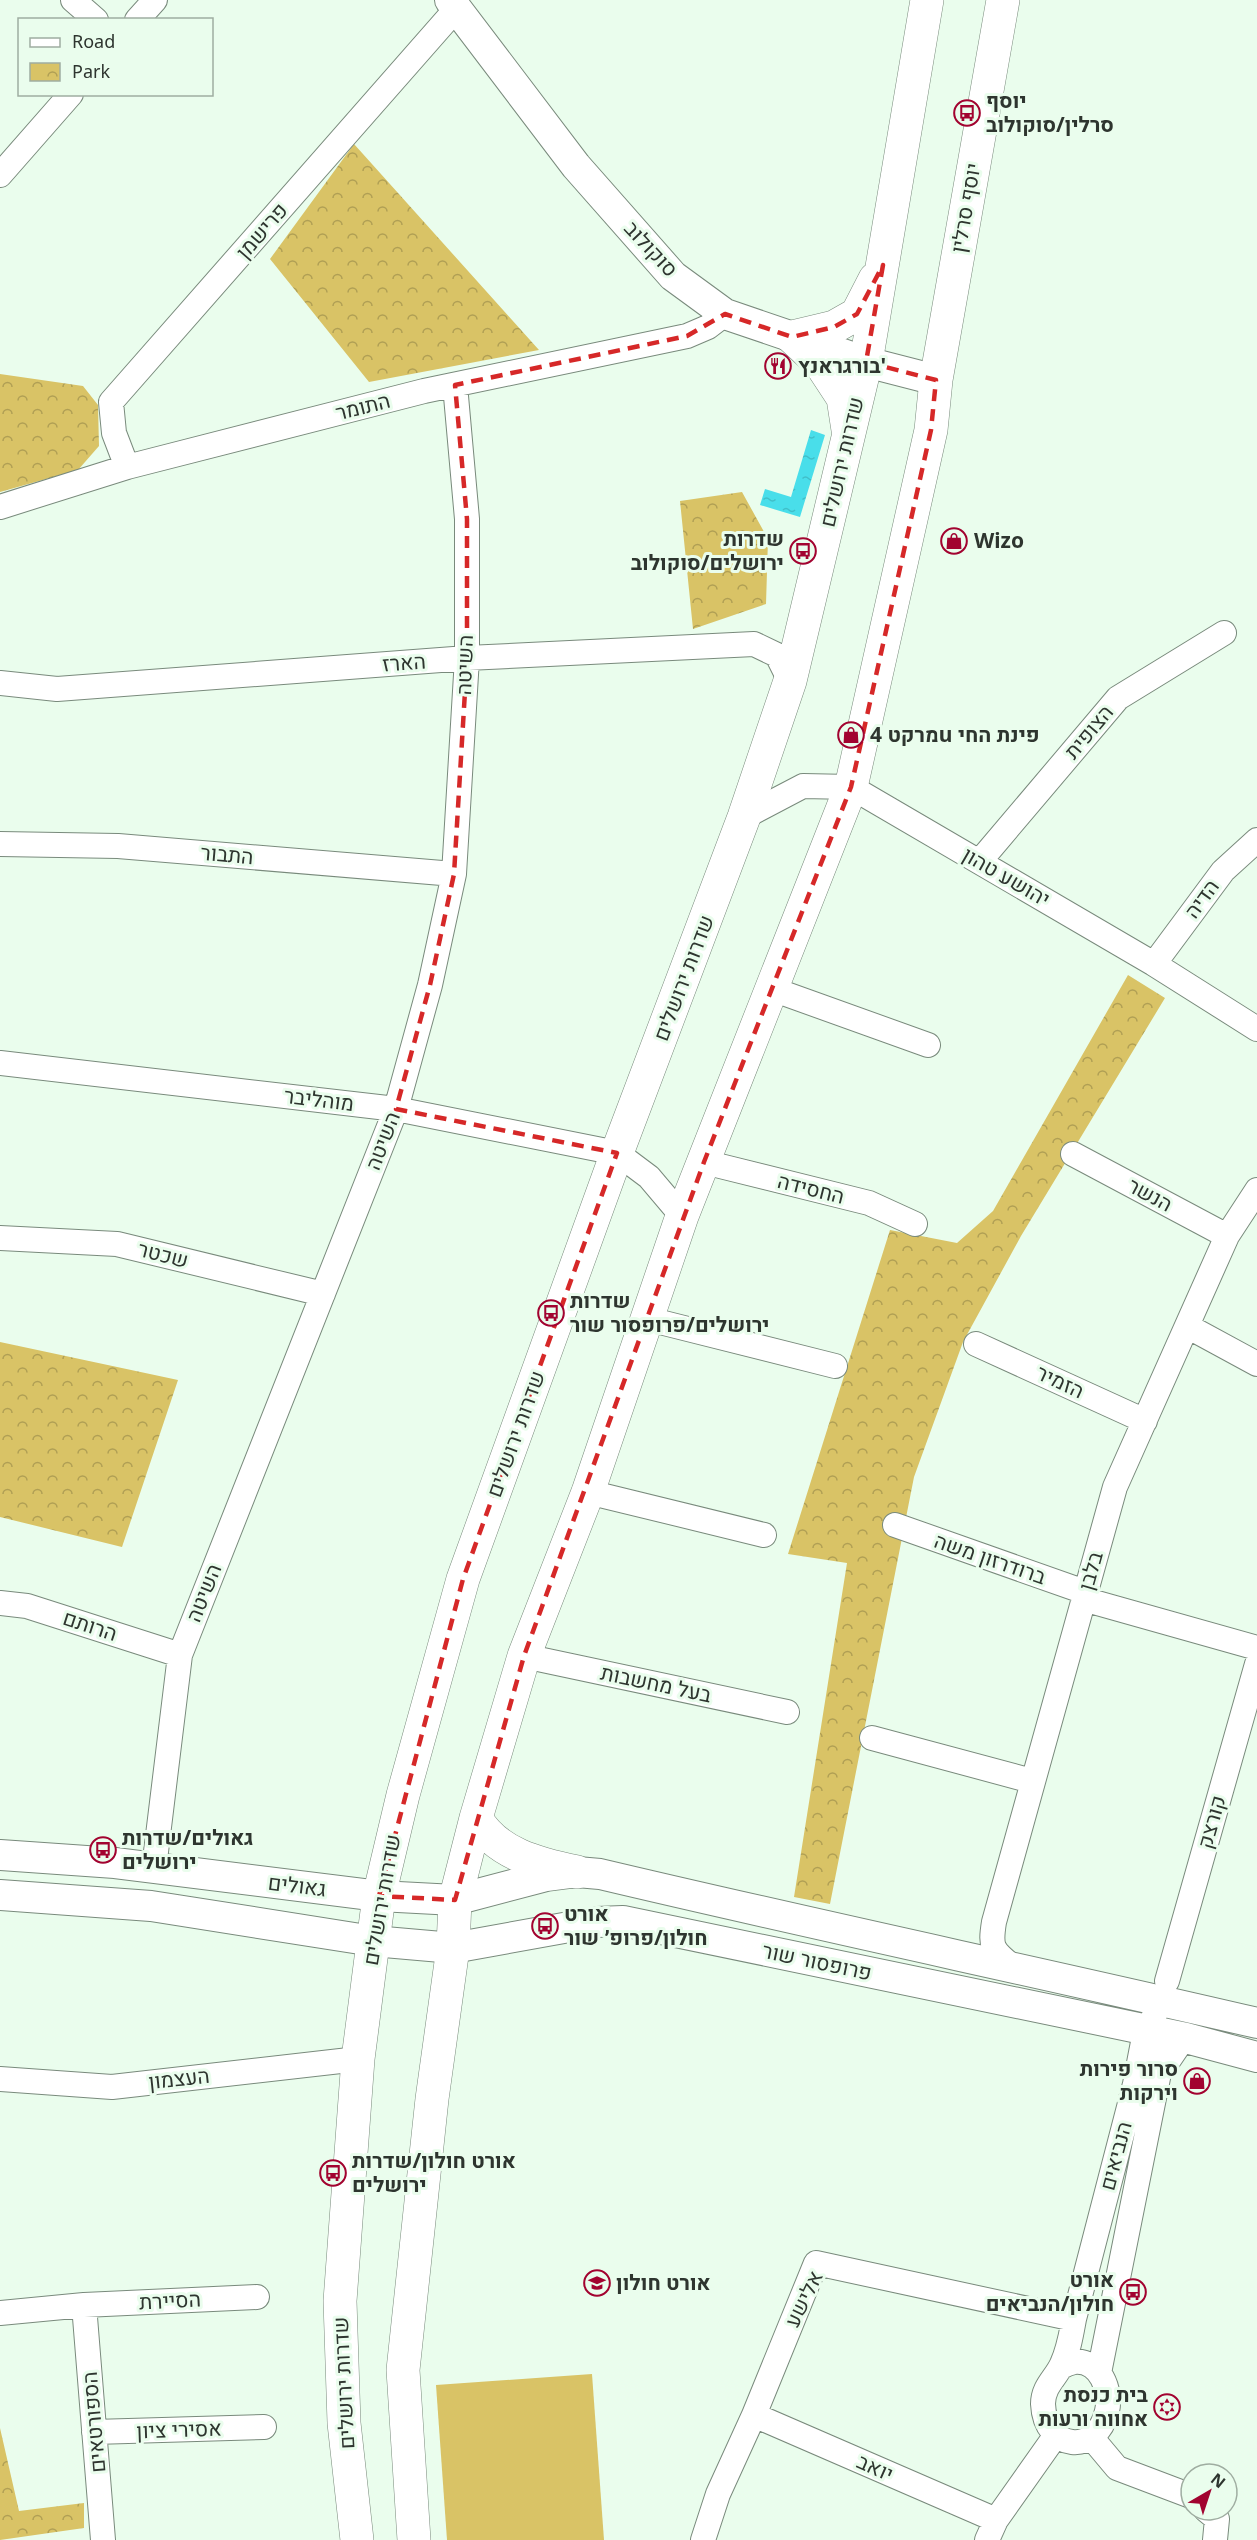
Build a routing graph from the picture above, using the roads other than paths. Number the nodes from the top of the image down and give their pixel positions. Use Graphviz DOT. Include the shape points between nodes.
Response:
graph roads {
  1 [pos="73,0"];
  2 [pos="155,0"];
  3 [pos="927,0"];
  4 [pos="1003,0"];
  5 [pos="454,4"];
  6 [pos="94,18"];
  7 [pos="139,18"];
  8 [pos="69,96"];
  9 [pos="0,175"];
  10 [pos="884,265"];
  11 [pos="725,314"];
  12 [pos="792,337"];
  13 [pos="866,362"];
  14 [pos="936,380"];
  15 [pos="455,385"];
  16 [pos="849,434"];
  17 [pos="127,467"];
  18 [pos="0,507"];
  19 [pos="1224,633"];
  20 [pos="467,658"];
  21 [pos="790,681"];
  22 [pos="0,683"];
  23 [pos="851,787"];
  24 [pos="744,817"];
  25 [pos="1257,840"];
  26 [pos="0,844"];
  27 [pos="981,861"];
  28 [pos="454,874"];
  29 [pos="1154,964"];
  30 [pos="772,989"];
  31 [pos="1257,1029"];
  32 [pos="928,1045"];
  33 [pos="0,1064"];
  34 [pos="396,1109"];
  35 [pos="617,1153"];
  36 [pos="1073,1154"];
  37 [pos="704,1162"];
  38 [pos="1257,1190"];
  39 [pos="682,1216"];
  40 [pos="915,1224"];
  41 [pos="1227,1236"];
  42 [pos="0,1238"];
  43 [pos="323,1294"];
  44 [pos="648,1319"];
  45 [pos="1187,1326"];
  46 [pos="976,1344"];
  47 [pos="1257,1364"];
  48 [pos="835,1366"];
  49 [pos="1145,1421"];
  50 [pos="588,1492"];
  51 [pos="895,1525"];
  52 [pos="765,1535"];
  53 [pos="1084,1596"];
  54 [pos="0,1603"];
  55 [pos="1257,1648"];
  56 [pos="180,1655"];
  57 [pos="524,1656"];
  58 [pos="1257,1664"];
  59 [pos="787,1712"];
  60 [pos="872,1738"];
  61 [pos="1032,1780"];
  62 [pos="476,1818"];
  63 [pos="0,1855"];
  64 [pos="154,1868"];
  65 [pos="577,1872"];
  66 [pos="0,1895"];
  67 [pos="379,1896"];
  68 [pos="454,1900"];
  69 [pos="373,1941"];
  70 [pos="453,1948"];
  71 [pos="1012,1966"];
  72 [pos="1164,1991"];
  73 [pos="1257,2024"];
  74 [pos="1166,2034"];
  75 [pos="1257,2057"];
  76 [pos="358,2059"];
  77 [pos="1161,2066"];
  78 [pos="0,2079"];
  79 [pos="257,2297"];
  80 [pos="84,2305"];
  81 [pos="0,2313"];
  82 [pos="1074,2319"];
  83 [pos="1061,2367"];
  84 [pos="1099,2373"];
  85 [pos="754,2415"];
  86 [pos="264,2427"];
  87 [pos="94,2432"];
  88 [pos="1056,2435"];
  89 [pos="1091,2437"];
  90 [pos="1179,2491"];
  91 [pos="1217,2522"];
  92 [pos="991,2530"];
  93 [pos="103,2540"];
  94 [pos="357,2540"];
  95 [pos="414,2540"];
  96 [pos="703,2540"];
  97 [pos="1215,2540"];
  1 -- 6 [label="street"];
  2 -- 7 [label="street"];
  3 -- 10 [label="main road"];
  4 -- 14 [label="main road, יוסף סרלין"];
  5 -- 11 [label="street, סוקולוב" via="576,166 673,276"];
  5 -- 17 [label="street, פרישמן" via="111,402 114,433"];
  8 -- 9 [label="street"];
  10 -- 12 [label="main road" via="857,314 834,327"];
  10 -- 13 [label="main road"];
  11 -- 12 [label="street, סוקולוב"];
  11 -- 15 [label="street, התומר" via="687,336"];
  12 -- 13 [label="street, סוקולוב"];
  12 -- 16 [label="main road" via="820,363 843,398"];
  13 -- 14 [label="street, סוקולוב"];
  13 -- 16 [label="main road, שדרות ירושלים"];
  14 -- 23 [label="main road" via="931,430"];
  15 -- 17 [label="street, התומר"];
  15 -- 20 [label="street, השיטה" via="467,519"];
  16 -- 21 [label="main road, שדרות ירושלים"];
  17 -- 18 [label="street, התומר"];
  19 -- 27 [label="street, הצופית" via="1118,698"];
  20 -- 21 [label="street, הארז" via="754,644 777,655"];
  20 -- 22 [label="street, הארז" via="57,689"];
  20 -- 28 [label="street, השיטה"];
  21 -- 24 [label="main road, שדרות ירושלים"];
  23 -- 24 [label="street, יהושע טהון" via="803,786"];
  23 -- 27 [label="street, יהושע טהון"];
  23 -- 30 [label="main road"];
  24 -- 35 [label="main road, שדרות ירושלים"];
  25 -- 29 [label="street, הדיה" via="1223,871"];
  26 -- 28 [label="street, התבור" via="118,846"];
  27 -- 29 [label="street, יהושע טהון"];
  28 -- 34 [label="street, השיטה" via="430,985"];
  29 -- 31 [label="street, יהושע טהון"];
  30 -- 32 [label="street"];
  30 -- 37 [label="main road"];
  33 -- 34 [label="street, מוהליבר"];
  34 -- 35 [label="street, מוהליבר"];
  34 -- 43 [label="street, השיטה"];
  35 -- 39 [label="street, מוהליבר" via="649,1178"];
  35 -- 67 [label="main road, שדרות ירושלים" via="464,1579"];
  36 -- 41 [label="street, הנשר"];
  37 -- 39 [label="main road"];
  37 -- 40 [label="street, החסידה" via="869,1203"];
  38 -- 41 [label="street, בלבן"];
  39 -- 44 [label="main road"];
  41 -- 45 [label="street, בלבן"];
  42 -- 43 [label="street, שכטר" via="117,1244"];
  43 -- 56 [label="street, השיטה"];
  44 -- 48 [label="street"];
  44 -- 50 [label="main road"];
  45 -- 47 [label="street"];
  45 -- 49 [label="street, בלבן"];
  46 -- 49 [label="street, הזמיר"];
  49 -- 53 [label="street, בלבן" via="1115,1487"];
  50 -- 52 [label="street"];
  50 -- 57 [label="main road"];
  51 -- 53 [label="street, ברודרזון משה"];
  53 -- 55 [label="street"];
  53 -- 61 [label="street, בלבן"];
  54 -- 56 [label="street, הרותם" via="27,1606"];
  56 -- 64 [label="street, השיטה"];
  57 -- 59 [label="street, בעל מחשבות"];
  57 -- 62 [label="main road"];
  58 -- 72 [label="street, קורצק"];
  60 -- 61 [label="street"];
  61 -- 71 [label="street, בלבן" via="991,1941 998,1955"];
  62 -- 65 [label="main road" via="482,1829 512,1852"];
  62 -- 68 [label="main road"];
  63 -- 64 [label="street, גאולים"];
  64 -- 67 [label="street, גאולים"];
  65 -- 68 [label="street, פרופסור שור" via="546,1875"];
  65 -- 71 [label="street, פרופסור שור"];
  66 -- 69 [label="street, גאולים" via="151,1905"];
  67 -- 68 [label="street, פרופסור שור"];
  67 -- 69 [label="main road, שדרות ירושלים"];
  68 -- 70 [label="main road"];
  69 -- 70 [label="street, פרופסור שור"];
  69 -- 76 [label="main road, שדרות ירושלים"];
  70 -- 74 [label="street, פרופסור שור" via="597,1922 623,1921"];
  70 -- 95 [label="main road" via="432,2099 403,2370"];
  71 -- 72 [label="street, פרופסור שור"];
  72 -- 73 [label="street, פרופסור שור"];
  72 -- 74 [label="street, הנביאים"];
  74 -- 75 [label="street, פרופסור שור"];
  74 -- 77 [label="street" via="1178,2041"];
  74 -- 82 [label="street, הנביאים" via="1135,2084"];
  76 -- 78 [label="street, העצמון" via="112,2087"];
  76 -- 94 [label="main road, שדרות ירושלים" via="340,2301 344,2423"];
  77 -- 84 [label="street, הנביאים"];
  79 -- 80 [label="street, הסיירת"];
  80 -- 81 [label="street, הסיירת"];
  80 -- 87 [label="street, הספורטאים"];
  82 -- 83 [label="street, הנביאים" via="1070,2346"];
  82 -- 85 [label="street, אלישע" via="816,2263"];
  83 -- 84 [label="street" via="1075,2362 1087,2364"];
  83 -- 88 [label="street" via="1043,2400 1046,2421"];
  84 -- 89 [label="street" via="1110,2400 1101,2428"];
  85 -- 92 [label="street, יואב"];
  85 -- 96 [label="street, אלישע" via="718,2494"];
  86 -- 87 [label="street, אסירי ציון"];
  87 -- 93 [label="street, הספורטאים"];
  88 -- 89 [label="street" via="1076,2443"];
  88 -- 92 [label="street"];
  89 -- 90 [label="street" via="1117,2468"];
  91 -- 97 [label="street"];
}
